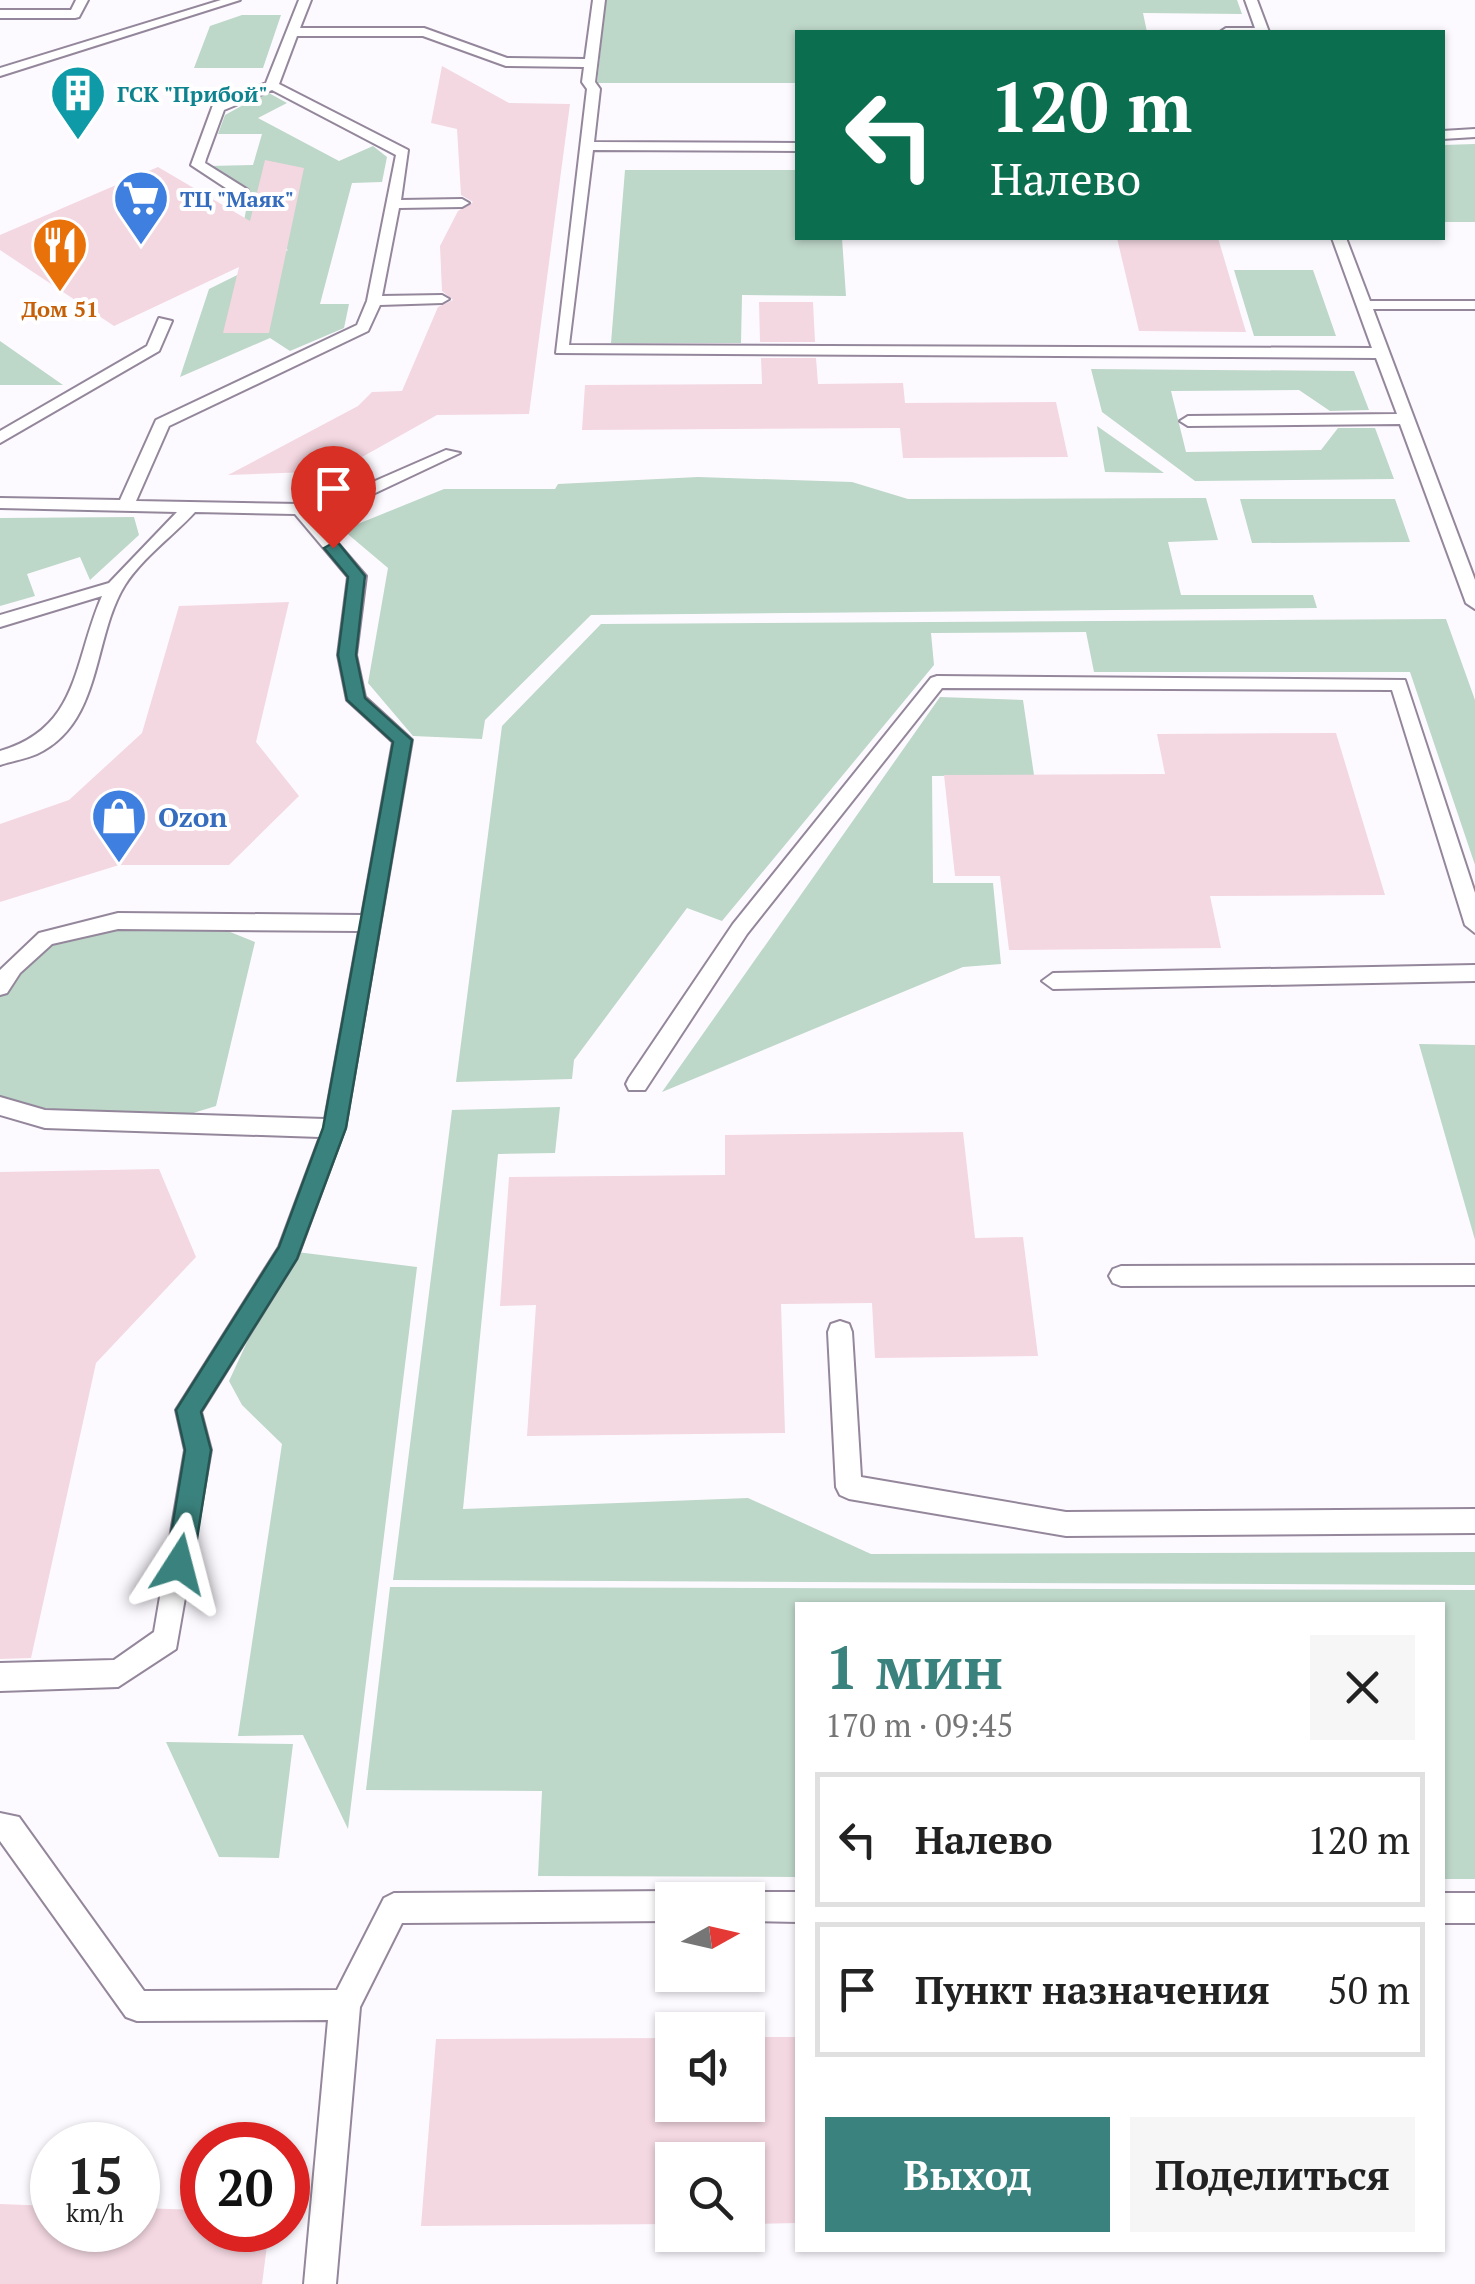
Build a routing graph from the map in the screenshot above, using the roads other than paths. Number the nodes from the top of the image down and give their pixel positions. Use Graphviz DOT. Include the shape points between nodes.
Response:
graph roads {
  1 [pos="82,0"];
  2 [pos="234,0"];
  3 [pos="304,0"];
  4 [pos="599,0"];
  5 [pos="1251,0"];
  6 [pos="0,14"];
  7 [pos="1262,30"];
  8 [pos="295,32"];
  9 [pos="590,63"];
  10 [pos="0,72"];
  11 [pos="272,84"];
  12 [pos="1475,133"];
  13 [pos="1445,135"];
  14 [pos="587,146"];
  15 [pos="795,146"];
  16 [pos="243,193"];
  17 [pos="462,203"];
  18 [pos="394,204"];
  19 [pos="1341,240"];
  20 [pos="442,299"];
  21 [pos="374,302"];
  22 [pos="1475,304"];
  23 [pos="1364,305"];
  24 [pos="164,321"];
  25 [pos="1188,332"];
  26 [pos="1192,352"];
  27 [pos="1382,353"];
  28 [pos="1407,420"];
  29 [pos="1188,421"];
  30 [pos="0,438"];
  31 [pos="452,452"];
  32 [pos="0,503"];
  33 [pos="126,505"];
  34 [pos="189,509"];
  35 [pos="300,509"];
  36 [pos="114,587"];
  37 [pos="1475,602"];
  38 [pos="0,621"];
  39 [pos="0,758"];
  40 [pos="371,923"];
  41 [pos="1475,925"];
  42 [pos="1475,974"];
  43 [pos="1053,981"];
  44 [pos="0,987"];
  45 [pos="637,1084"];
  46 [pos="0,1106"];
  47 [pos="334,1128"];
  48 [pos="1475,1275"];
  49 [pos="1121,1276"];
  50 [pos="840,1332"];
  51 [pos="1475,1522"];
  52 [pos="0,1677"];
  53 [pos="0,1827"];
  54 [pos="655,1906"];
  55 [pos="765,1906"];
  56 [pos="795,1907"];
  57 [pos="1445,1908"];
  58 [pos="1475,1908"];
  59 [pos="345,2005"];
  60 [pos="320,2284"];
  1 -- 6 [label="lane" via="74,14"];
  2 -- 10 [label="lane"];
  3 -- 8 [label="lane"];
  4 -- 9 [label="lane"];
  5 -- 7 [label="lane"];
  8 -- 9 [label="lane" via="424,32 506,62"];
  8 -- 11 [label="lane"];
  9 -- 14 [label="lane"];
  11 -- 16 [label="lane" via="218,108 198,165"];
  11 -- 18 [label="lane" via="403,152"];
  12 -- 13 [label="lane"];
  14 -- 15 [label="lane"];
  14 -- 26 [label="lane" via="575,194 561,350"];
  17 -- 18 [label="lane"];
  18 -- 21 [label="lane"];
  19 -- 23 [label="lane"];
  20 -- 21 [label="lane"];
  21 -- 33 [label="lane" via="363,328 162,423"];
  22 -- 23 [label="lane"];
  23 -- 27 [label="lane"];
  24 -- 30 [label="lane" via="154,348"];
  25 -- 26 [label="lane"];
  26 -- 27 [label="lane"];
  27 -- 28 [label="lane"];
  28 -- 29 [label="lane"];
  28 -- 37 [label="lane"];
  31 -- 35 [label="lane" via="348,499"];
  32 -- 33 [label="lane"];
  33 -- 34 [label="lane"];
  34 -- 35 [label="lane"];
  34 -- 36 [label="lane"];
  35 -- 40 [label="lane" via="356,576 347,655 356,700 402,740"];
  36 -- 38 [label="lane"];
  36 -- 39 [label="lane" via="72,714 27,754"];
  40 -- 44 [label="lane" via="118,921 46,938"];
  40 -- 47 [label="lane"];
  41 -- 45 [label="lane" via="1398,684 938,682 740,930"];
  42 -- 43 [label="lane"];
  46 -- 47 [label="lane" via="45,1120"];
  47 -- 52 [label="lane" via="289,1252 188,1410 198,1450 166,1640 118,1673"];
  48 -- 49 [label="lane"];
  50 -- 51 [label="lane" via="850,1487 1066,1524"];
  53 -- 59 [label="lane" via="10,1827 137,2006"];
  54 -- 59 [label="lane" via="394,1908"];
  55 -- 56 [label="lane"];
  57 -- 58 [label="lane"];
  59 -- 60 [label="lane"];
}
